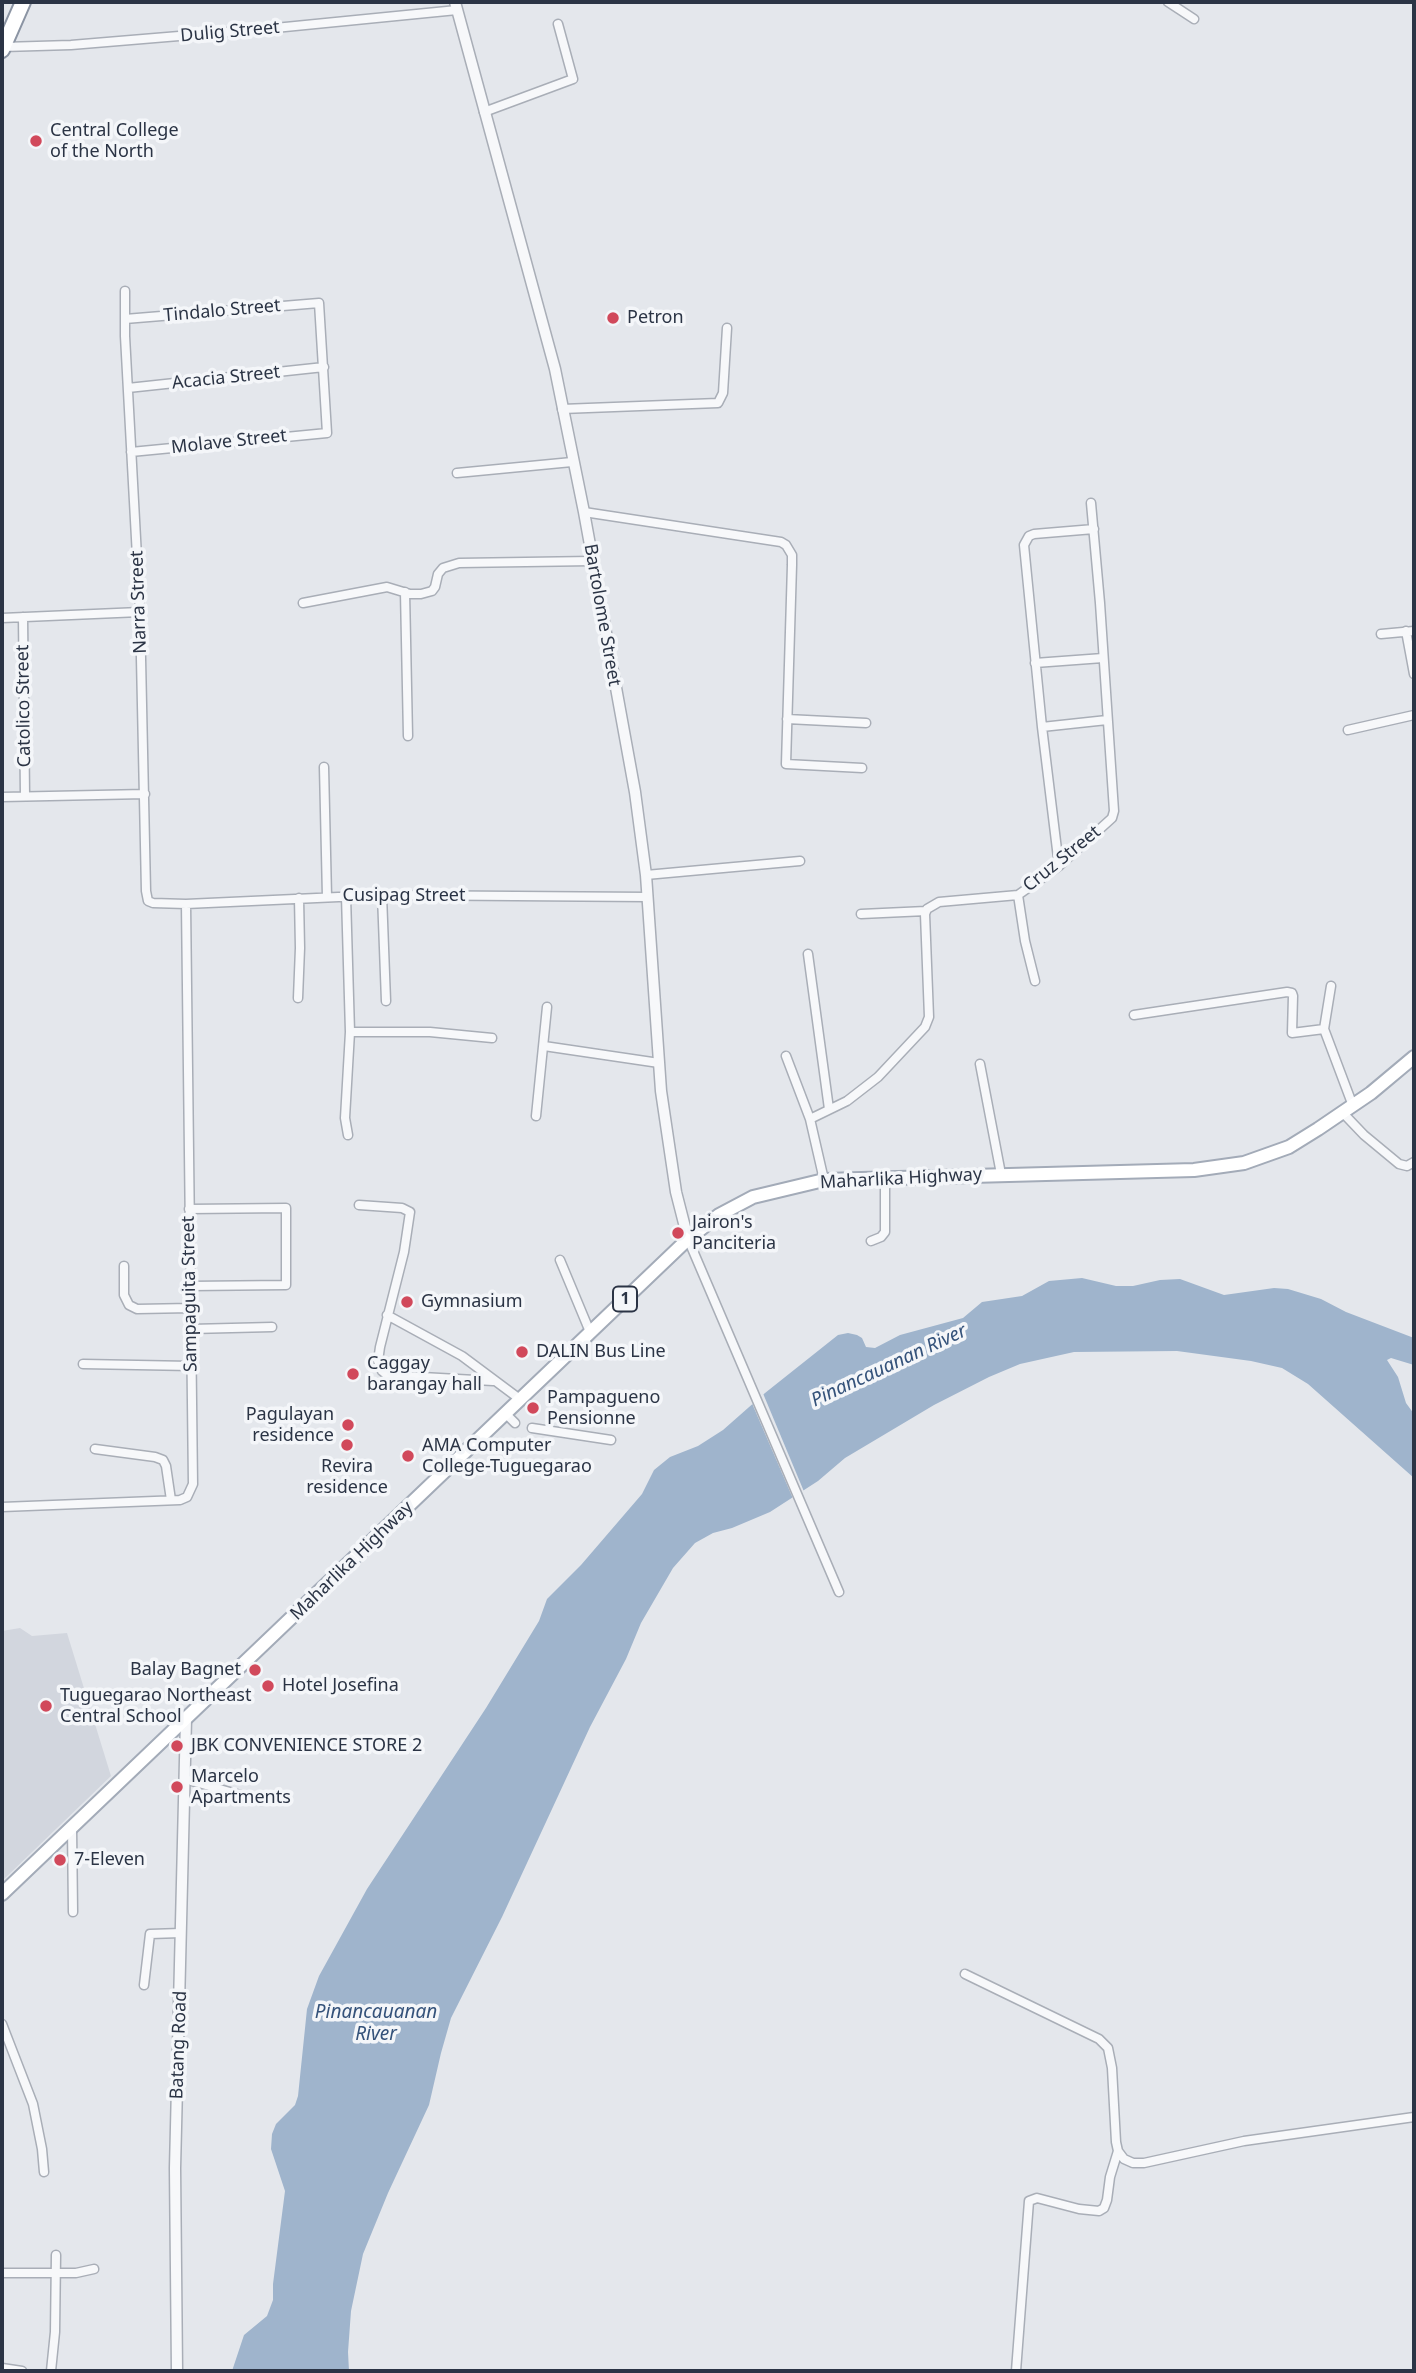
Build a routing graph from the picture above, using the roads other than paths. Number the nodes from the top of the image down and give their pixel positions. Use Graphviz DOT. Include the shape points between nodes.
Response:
graph roads {
  1 [pos="23,2"];
  2 [pos="1168,2"];
  3 [pos="456,6"];
  4 [pos="8,19"];
  5 [pos="1194,19"];
  6 [pos="558,24"];
  7 [pos="3,48"];
  8 [pos="484,112"];
  9 [pos="125,291"];
  10 [pos="125,319"];
  11 [pos="727,328"];
  12 [pos="324,367"];
  13 [pos="128,388"];
  14 [pos="562,409"];
  15 [pos="131,452"];
  16 [pos="572,462"];
  17 [pos="457,472"];
  18 [pos="1091,503"];
  19 [pos="584,512"];
  20 [pos="1094,529"];
  21 [pos="592,561"];
  22 [pos="405,592"];
  23 [pos="303,603"];
  24 [pos="140,612"];
  25 [pos="23,617"];
  26 [pos="2,618"];
  27 [pos="1410,631"];
  28 [pos="1381,634"];
  29 [pos="1103,659"];
  30 [pos="1035,663"];
  31 [pos="1414,674"];
  32 [pos="1414,715"];
  33 [pos="787,719"];
  34 [pos="1107,720"];
  35 [pos="866,723"];
  36 [pos="1042,727"];
  37 [pos="1348,730"];
  38 [pos="408,736"];
  39 [pos="324,767"];
  40 [pos="862,768"];
  41 [pos="145,794"];
  42 [pos="25,796"];
  43 [pos="2,797"];
  44 [pos="800,861"];
  45 [pos="1059,866"];
  46 [pos="646,875"];
  47 [pos="382,895"];
  48 [pos="1018,895"];
  49 [pos="346,896"];
  50 [pos="327,897"];
  51 [pos="648,897"];
  52 [pos="299,898"];
  53 [pos="160,904"];
  54 [pos="186,904"];
  55 [pos="926,911"];
  56 [pos="861,914"];
  57 [pos="808,954"];
  58 [pos="1035,981"];
  59 [pos="1331,986"];
  60 [pos="298,998"];
  61 [pos="386,1001"];
  62 [pos="547,1007"];
  63 [pos="1134,1015"];
  64 [pos="1324,1030"];
  65 [pos="350,1032"];
  66 [pos="492,1038"];
  67 [pos="544,1045"];
  68 [pos="786,1056"];
  69 [pos="1414,1057"];
  70 [pos="659,1063"];
  71 [pos="980,1064"];
  72 [pos="829,1109"];
  73 [pos="1348,1109"];
  74 [pos="536,1116"];
  75 [pos="810,1119"];
  76 [pos="348,1135"];
  77 [pos="1414,1162"];
  78 [pos="1001,1174"];
  79 [pos="885,1177"];
  80 [pos="824,1180"];
  81 [pos="359,1205"];
  82 [pos="189,1209"];
  83 [pos="688,1239"];
  84 [pos="871,1241"];
  85 [pos="560,1260"];
  86 [pos="124,1266"];
  87 [pos="190,1286"];
  88 [pos="191,1308"];
  89 [pos="387,1315"];
  90 [pos="272,1327"];
  91 [pos="191,1329"];
  92 [pos="590,1332"];
  93 [pos="83,1364"];
  94 [pos="191,1366"];
  95 [pos="493,1381"];
  96 [pos="521,1399"];
  97 [pos="532,1428"];
  98 [pos="611,1440"];
  99 [pos="95,1449"];
  100 [pos="171,1500"];
  101 [pos="2,1507"];
  102 [pos="839,1592"];
  103 [pos="186,1719"];
  104 [pos="185,1779"];
  105 [pos="261,1801"];
  106 [pos="72,1828"];
  107 [pos="2,1894"];
  108 [pos="73,1912"];
  109 [pos="181,1933"];
  110 [pos="965,1974"];
  111 [pos="144,1984"];
  112 [pos="2,2024"];
  113 [pos="1414,2117"];
  114 [pos="1118,2151"];
  115 [pos="44,2172"];
  116 [pos="56,2255"];
  117 [pos="94,2269"];
  118 [pos="57,2272"];
  119 [pos="2,2273"];
  120 [pos="2,2368"];
  121 [pos="22,2371"];
  122 [pos="51,2371"];
  123 [pos="177,2371"];
  124 [pos="1016,2371"];
  1 -- 4 [label="highway"];
  2 -- 5 [label="street"];
  3 -- 7 [label="street, Dulig Street" via="85,44"];
  3 -- 8 [label="street, Bartolome Street"];
  4 -- 7 [label="highway"];
  6 -- 8 [label="street" via="573,79"];
  8 -- 14 [label="street, Bartolome Street"];
  9 -- 10 [label="street, Narra Street"];
  10 -- 12 [label="street, Tindalo Street" via="319,303"];
  10 -- 13 [label="street, Narra Street"];
  11 -- 14 [label="street" via="723,393 718,403"];
  12 -- 13 [label="street, Acacia Street"];
  12 -- 15 [label="street, Molave Street" via="327,433"];
  13 -- 15 [label="street, Narra Street"];
  14 -- 16 [label="street, Bartolome Street"];
  15 -- 24 [label="street, Narra Street"];
  16 -- 17 [label="street"];
  16 -- 19 [label="street, Bartolome Street"];
  18 -- 20 [label="street, Cruz Street"];
  19 -- 21 [label="street, Bartolome Street"];
  19 -- 33 [label="street" via="786,545 792,555"];
  20 -- 29 [label="street, Cruz Street"];
  20 -- 30 [label="street" via="1034,534 1025,540"];
  21 -- 22 [label="street" via="449,565 439,571 432,591"];
  21 -- 46 [label="street, Bartolome Street"];
  22 -- 23 [label="street" via="387,587"];
  22 -- 38 [label="street"];
  24 -- 25 [label="street"];
  24 -- 41 [label="street, Narra Street"];
  25 -- 26 [label="street"];
  25 -- 42 [label="street, Catolico Street"];
  27 -- 28 [label="street"];
  27 -- 31 [label="street"];
  29 -- 30 [label="street"];
  29 -- 34 [label="street, Cruz Street"];
  30 -- 36 [label="street"];
  32 -- 37 [label="street"];
  33 -- 35 [label="street"];
  33 -- 40 [label="street" via="786,764"];
  34 -- 36 [label="street"];
  34 -- 45 [label="street, Cruz Street" via="1112,818"];
  36 -- 45 [label="street"];
  39 -- 50 [label="street"];
  41 -- 42 [label="street"];
  41 -- 53 [label="street, Narra Street" via="146,895 149,902"];
  42 -- 43 [label="street"];
  44 -- 46 [label="street"];
  45 -- 48 [label="street, Cruz Street"];
  46 -- 51 [label="street, Bartolome Street"];
  47 -- 49 [label="street, Cusipag Street"];
  47 -- 51 [label="street, Cusipag Street"];
  47 -- 61 [label="street"];
  48 -- 55 [label="street, Cruz Street" via="939,902"];
  48 -- 58 [label="street"];
  49 -- 50 [label="street, Cusipag Street"];
  49 -- 65 [label="street"];
  50 -- 52 [label="street, Cusipag Street"];
  51 -- 70 [label="street, Bartolome Street"];
  52 -- 54 [label="street, Cusipag Street"];
  52 -- 60 [label="street"];
  53 -- 54 [label="street, Cusipag Street"];
  54 -- 82 [label="street, Sampaguita Street"];
  55 -- 56 [label="street, Cruz Street"];
  55 -- 72 [label="street" via="930,1000 925,1027 863,1090"];
  57 -- 72 [label="street"];
  59 -- 64 [label="street"];
  62 -- 67 [label="street"];
  63 -- 64 [label="street" via="1287,992 1293,996 1292,1033"];
  64 -- 73 [label="street"];
  65 -- 66 [label="street"];
  65 -- 76 [label="street"];
  67 -- 70 [label="street"];
  67 -- 74 [label="street"];
  68 -- 75 [label="street"];
  69 -- 73 [label="main road, Maharlika Highway / 1"];
  70 -- 83 [label="street, Bartolome Street" via="676,1192"];
  71 -- 78 [label="street"];
  72 -- 75 [label="street"];
  73 -- 77 [label="street" via="1364,1135 1399,1164"];
  73 -- 78 [label="main road, Maharlika Highway / 1" via="1289,1147 1244,1163 1194,1170"];
  75 -- 80 [label="street"];
  78 -- 79 [label="main road, Maharlika Highway / 1"];
  79 -- 80 [label="main road, Maharlika Highway / 1"];
  79 -- 84 [label="street" via="885,1232"];
  80 -- 83 [label="main road, Maharlika Highway / 1" via="753,1197"];
  81 -- 89 [label="street" via="410,1212"];
  82 -- 87 [label="street, Sampaguita Street"];
  82 -- 87 [label="street" via="286,1208 286,1285"];
  83 -- 92 [label="main road, Maharlika Highway / 1"];
  83 -- 102 [label="street"];
  85 -- 92 [label="street"];
  86 -- 88 [label="street" via="124,1295 129,1305"];
  87 -- 88 [label="street, Sampaguita Street"];
  88 -- 91 [label="street, Sampaguita Street"];
  89 -- 95 [label="street" via="462,1356"];
  89 -- 95 [label="street" via="378,1361 387,1375"];
  90 -- 91 [label="street"];
  91 -- 94 [label="street, Sampaguita Street"];
  92 -- 96 [label="main road, Maharlika Highway / 1"];
  93 -- 94 [label="street"];
  94 -- 100 [label="street, Sampaguita Street" via="193,1485 187,1497"];
  95 -- 96 [label="street"];
  96 -- 103 [label="main road, Maharlika Highway / 1" via="511,1418"];
  97 -- 98 [label="street"];
  99 -- 100 [label="street" via="163,1460"];
  100 -- 101 [label="street"];
  103 -- 104 [label="street, Batang Road"];
  103 -- 106 [label="main road, Maharlika Highway / 1"];
  104 -- 105 [label="street"];
  104 -- 109 [label="street, Batang Road"];
  106 -- 107 [label="main road, Maharlika Highway / 1"];
  106 -- 108 [label="street"];
  109 -- 111 [label="street" via="150,1934"];
  109 -- 123 [label="street, Batang Road" via="175,2179"];
  110 -- 114 [label="street" via="1099,2039 1108,2048"];
  112 -- 115 [label="street" via="33,2104"];
  113 -- 114 [label="street" via="1244,2141 1144,2163 1124,2159"];
  114 -- 124 [label="street" via="1107,2200 1099,2211 1037,2198 1029,2201"];
  116 -- 118 [label="street"];
  117 -- 118 [label="street"];
  118 -- 119 [label="street"];
  118 -- 122 [label="street"];
  120 -- 121 [label="street"];
}
